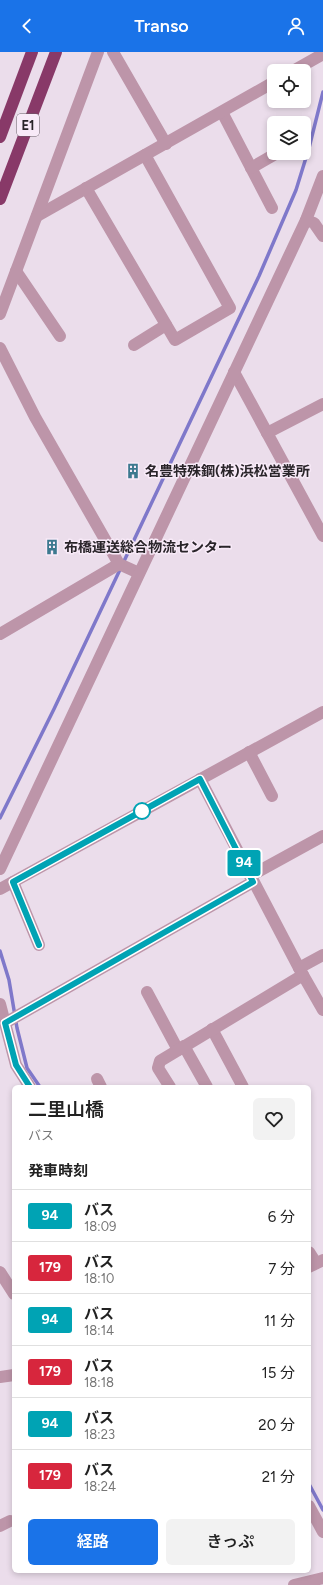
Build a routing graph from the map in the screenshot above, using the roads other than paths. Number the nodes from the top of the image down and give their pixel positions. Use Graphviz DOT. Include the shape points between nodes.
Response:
graph roads {
  1 [pos="32,52"];
  2 [pos="56,52"];
  3 [pos="98,52"];
  4 [pos="113,52"];
  5 [pos="323,54"];
  6 [pos="305,64"];
  7 [pos="267,86"];
  8 [pos="222,112"];
  9 [pos="0,137"];
  10 [pos="166,144"];
  11 [pos="145,155"];
  12 [pos="267,159"];
  13 [pos="251,168"];
  14 [pos="322,182"];
  15 [pos="86,188"];
  16 [pos="0,198"];
  17 [pos="272,208"];
  18 [pos="37,216"];
  19 [pos="306,220"];
  20 [pos="323,236"];
  21 [pos="16,271"];
  22 [pos="0,314"];
  23 [pos="166,325"];
  24 [pos="60,336"];
  25 [pos="134,345"];
  26 [pos="0,348"];
  27 [pos="234,372"];
  28 [pos="323,404"];
  29 [pos="267,433"];
  30 [pos="323,536"];
  31 [pos="119,564"];
  32 [pos="139,573"];
  33 [pos="0,634"];
  34 [pos="323,712"];
  35 [pos="249,752"];
  36 [pos="200,779"];
  37 [pos="272,796"];
  38 [pos="323,836"];
  39 [pos="0,869"];
  40 [pos="252,879"];
  41 [pos="13,882"];
  42 [pos="0,889"];
  43 [pos="39,945"];
  44 [pos="323,955"];
  45 [pos="301,971"];
  46 [pos="147,992"];
  47 [pos="321,1003"];
  48 [pos="0,1004"];
  49 [pos="5,1023"];
  50 [pos="212,1030"];
  51 [pos="181,1048"];
  52 [pos="29,1085"];
  53 [pos="169,1085"];
  54 [pos="206,1085"];
  55 [pos="242,1085"];
  56 [pos="0,1272"];
  57 [pos="12,1291"];
  58 [pos="12,1375"];
  59 [pos="0,1377"];
  60 [pos="311,1510"];
  61 [pos="323,1532"];
  62 [pos="323,1578"];
  63 [pos="294,1585"];
  1 -- 9 [label="highway, E1"];
  2 -- 16 [label="highway, E1"];
  3 -- 18 [label="street"];
  4 -- 10 [label="street"];
  5 -- 6 [label="street"];
  7 -- 8 [label="street"];
  8 -- 10 [label="street"];
  8 -- 13 [label="street"];
  10 -- 11 [label="street"];
  11 -- 15 [label="street"];
  11 -- 23 [label="street" via="230,308 176,340"];
  12 -- 13 [label="street"];
  13 -- 17 [label="street"];
  14 -- 19 [label="street"];
  15 -- 18 [label="street"];
  15 -- 23 [label="street"];
  18 -- 21 [label="street"];
  19 -- 20 [label="street" via="314,223"];
  19 -- 27 [label="street"];
  21 -- 22 [label="street"];
  21 -- 24 [label="street"];
  23 -- 25 [label="street"];
  26 -- 31 [label="street"];
  27 -- 29 [label="street"];
  27 -- 32 [label="street"];
  28 -- 29 [label="street"];
  29 -- 30 [label="street"];
  31 -- 32 [label="street"];
  31 -- 33 [label="street"];
  32 -- 39 [label="street"];
  34 -- 35 [label="street"];
  35 -- 36 [label="street"];
  35 -- 37 [label="street"];
  36 -- 40 [label="street"];
  36 -- 41 [label="street"];
  38 -- 40 [label="street"];
  40 -- 45 [label="street"];
  40 -- 49 [label="street"];
  41 -- 42 [label="street"];
  41 -- 43 [label="street"];
  44 -- 45 [label="street"];
  45 -- 47 [label="street"];
  45 -- 50 [label="street"];
  46 -- 51 [label="street"];
  48 -- 49 [label="street"];
  49 -- 52 [label="street" via="16,1065"];
  50 -- 51 [label="street"];
  50 -- 55 [label="street"];
  51 -- 53 [label="street" via="160,1061 158,1068"];
  51 -- 54 [label="street"];
  56 -- 57 [label="street"];
  58 -- 59 [label="street"];
  60 -- 61 [label="street"];
  62 -- 63 [label="street"];
}
